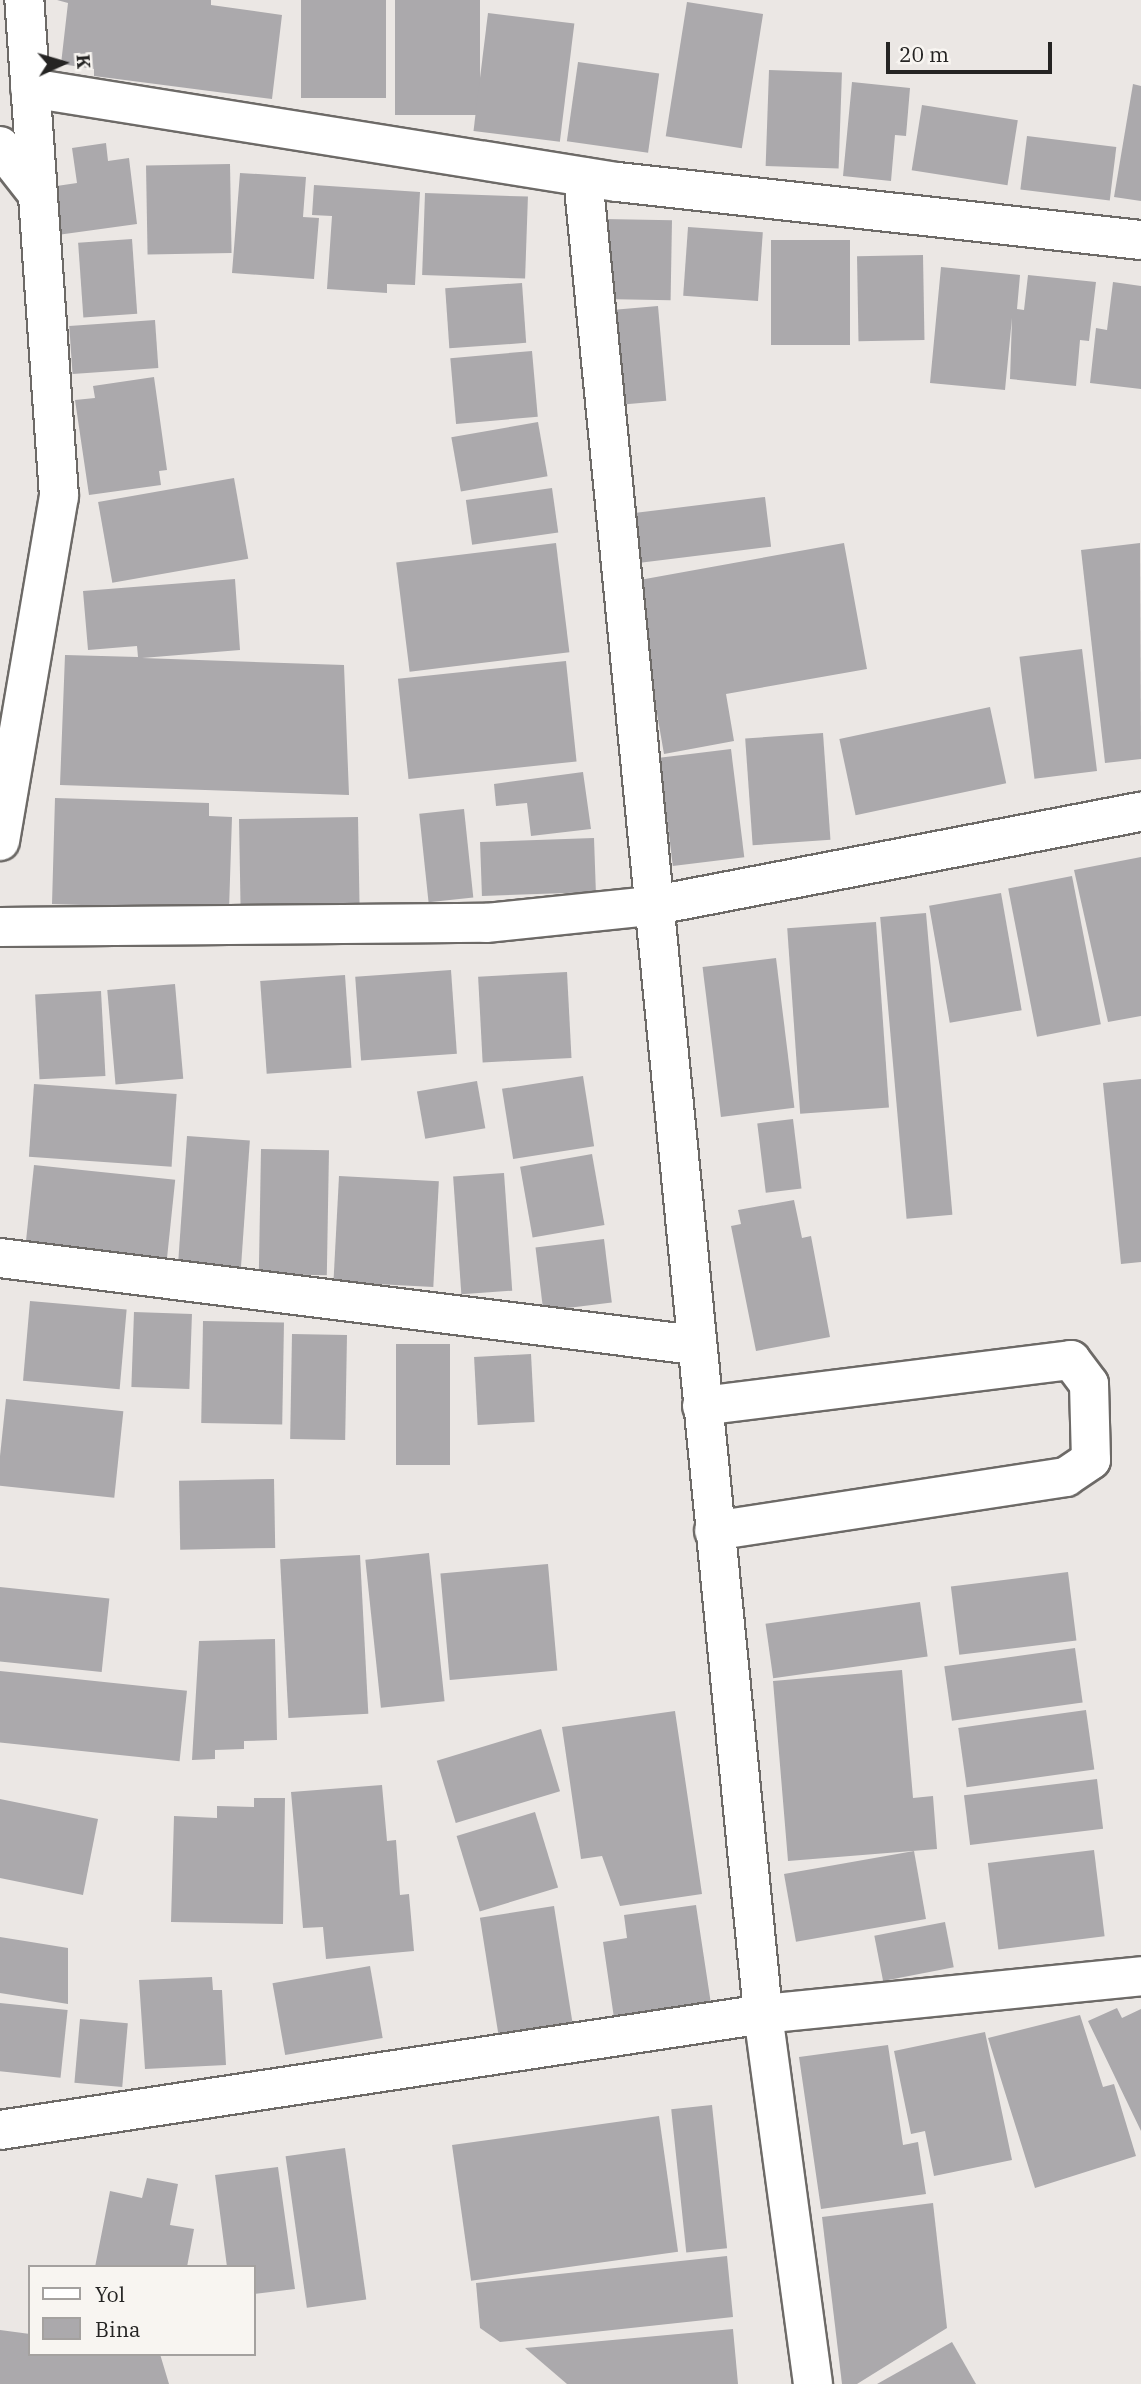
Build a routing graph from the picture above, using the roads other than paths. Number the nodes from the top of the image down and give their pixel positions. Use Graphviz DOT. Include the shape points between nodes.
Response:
graph roads {
  1 [pos="24,0"];
  2 [pos="30,88"];
  3 [pos="0,146"];
  4 [pos="583,177"];
  5 [pos="37,193"];
  6 [pos="1141,240"];
  7 [pos="1141,812"];
  8 [pos="0,841"];
  9 [pos="651,906"];
  10 [pos="0,927"];
  11 [pos="0,1258"];
  12 [pos="695,1345"];
  13 [pos="702,1406"];
  14 [pos="714,1531"];
  15 [pos="1141,1976"];
  16 [pos="763,2014"];
  17 [pos="0,2130"];
  18 [pos="813,2384"];
  1 -- 2 [label="street"];
  2 -- 4 [label="street"];
  2 -- 5 [label="street"];
  3 -- 5 [label="street"];
  4 -- 6 [label="street"];
  4 -- 9 [label="street"];
  5 -- 8 [label="street" via="58,496"];
  7 -- 9 [label="street"];
  9 -- 10 [label="street" via="486,923"];
  9 -- 12 [label="street"];
  11 -- 12 [label="street"];
  12 -- 13 [label="street"];
  13 -- 14 [label="street"];
  13 -- 14 [label="street" via="1071,1360 1088,1384 1091,1460 1066,1477"];
  14 -- 16 [label="street"];
  15 -- 16 [label="street"];
  16 -- 17 [label="street"];
  16 -- 18 [label="street"];
}
